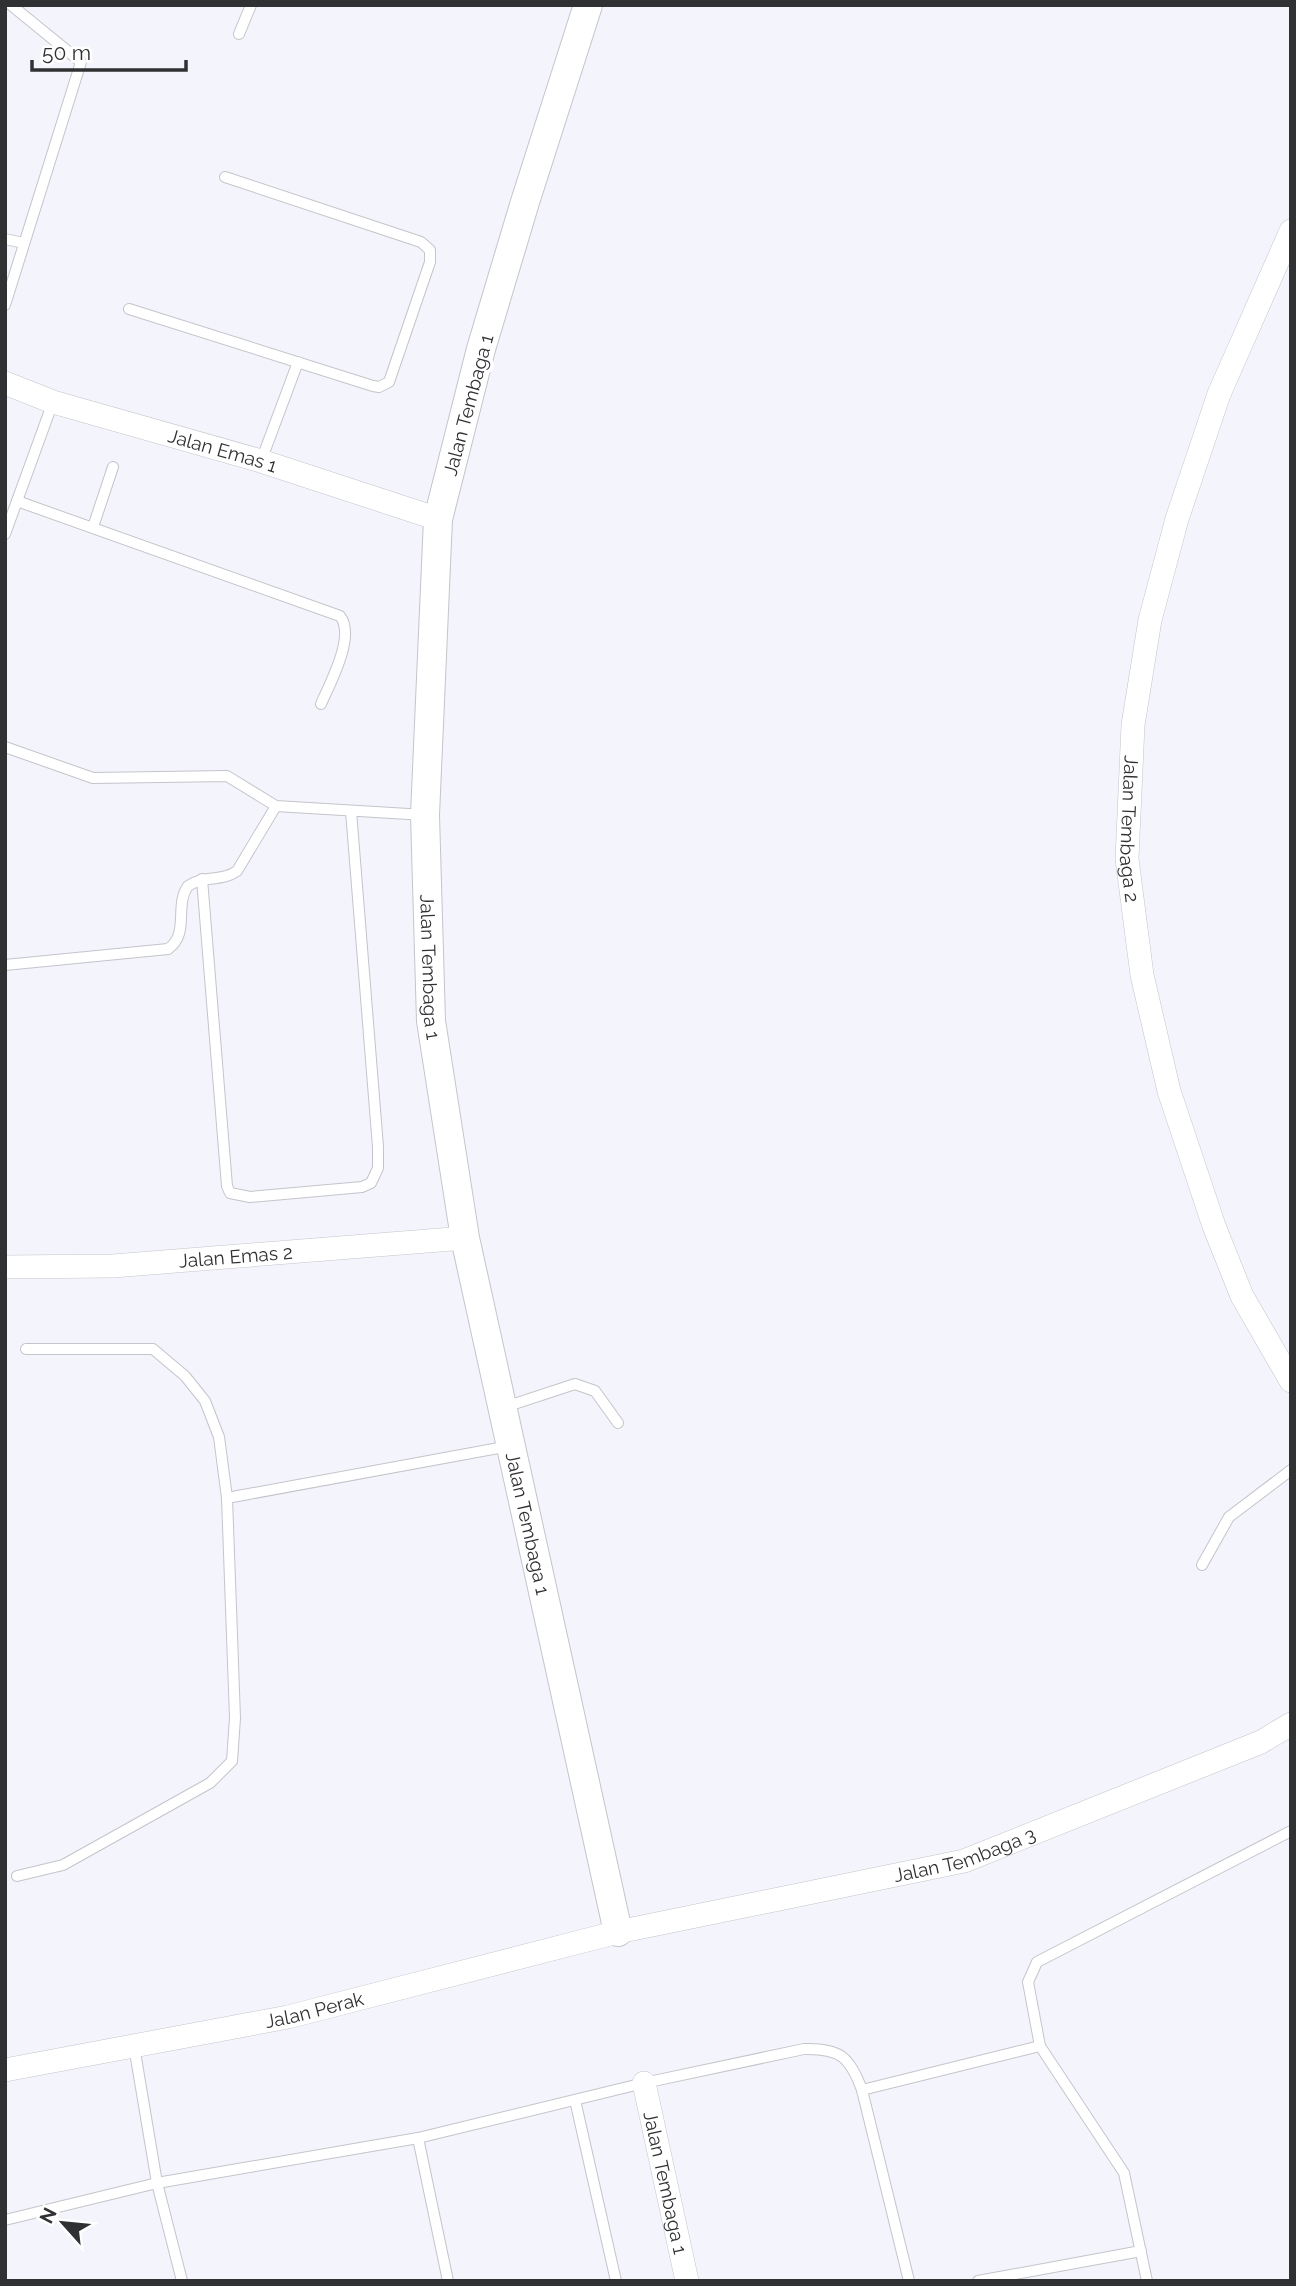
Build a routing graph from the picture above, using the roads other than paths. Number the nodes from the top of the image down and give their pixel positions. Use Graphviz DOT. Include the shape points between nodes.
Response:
graph roads {
  1 [pos="11,5"];
  2 [pos="251,5"];
  3 [pos="588,5"];
  4 [pos="239,34"];
  5 [pos="225,177"];
  6 [pos="1291,231"];
  7 [pos="5,239"];
  8 [pos="24,243"];
  9 [pos="5,305"];
  10 [pos="129,309"];
  11 [pos="298,362"];
  12 [pos="5,383"];
  13 [pos="53,402"];
  14 [pos="261,461"];
  15 [pos="113,467"];
  16 [pos="17,501"];
  17 [pos="438,519"];
  18 [pos="93,527"];
  19 [pos="5,534"];
  20 [pos="321,704"];
  21 [pos="5,747"];
  22 [pos="276,806"];
  23 [pos="351,811"];
  24 [pos="425,815"];
  25 [pos="202,879"];
  26 [pos="5,965"];
  27 [pos="465,1238"];
  28 [pos="5,1267"];
  29 [pos="26,1349"];
  30 [pos="1291,1381"];
  31 [pos="502,1408"];
  32 [pos="618,1423"];
  33 [pos="510,1446"];
  34 [pos="1291,1471"];
  35 [pos="227,1497"];
  36 [pos="1202,1565"];
  37 [pos="1291,1724"];
  38 [pos="1291,1831"];
  39 [pos="17,1876"];
  40 [pos="618,1932"];
  41 [pos="134,2046"];
  42 [pos="1040,2046"];
  43 [pos="5,2070"];
  44 [pos="644,2082"];
  45 [pos="862,2090"];
  46 [pos="575,2100"];
  47 [pos="418,2138"];
  48 [pos="157,2183"];
  49 [pos="5,2220"];
  50 [pos="1141,2250"];
  51 [pos="182,2281"];
  52 [pos="449,2281"];
  53 [pos="616,2281"];
  54 [pos="687,2281"];
  55 [pos="909,2281"];
  56 [pos="978,2281"];
  57 [pos="1147,2281"];
  1 -- 8 [label="lane" via="81,62"];
  2 -- 4 [label="lane"];
  3 -- 17 [label="street, Jalan Tembaga 1" via="481,349"];
  5 -- 11 [label="lane" via="421,242 430,250 430,262 389,382 373,386"];
  6 -- 30 [label="street, Jalan Tembaga 2" via="1219,394 1177,519 1150,620 1133,725 1127,859 1142,975 1169,1091 1242,1296"];
  7 -- 8 [label="lane"];
  8 -- 9 [label="lane"];
  10 -- 11 [label="lane"];
  11 -- 14 [label="lane"];
  12 -- 13 [label="street, Jalan Emas 1"];
  13 -- 14 [label="street, Jalan Emas 1"];
  13 -- 16 [label="lane"];
  14 -- 17 [label="street, Jalan Emas 1"];
  15 -- 18 [label="lane"];
  16 -- 18 [label="lane"];
  16 -- 19 [label="lane"];
  17 -- 24 [label="street, Jalan Tembaga 1"];
  18 -- 20 [label="lane" via="340,616 345,624 342,657"];
  21 -- 22 [label="lane" via="93,778 227,775"];
  22 -- 23 [label="lane"];
  22 -- 25 [label="lane" via="237,871 228,877"];
  23 -- 24 [label="lane"];
  23 -- 25 [label="lane" via="378,1147 378,1168 371,1183 250,1197 230,1194"];
  24 -- 27 [label="street, Jalan Tembaga 1" via="431,1021"];
  25 -- 26 [label="lane" via="184,892 179,938 168,949"];
  27 -- 28 [label="street, Jalan Emas 2" via="113,1266"];
  27 -- 31 [label="street, Jalan Tembaga 1"];
  29 -- 35 [label="lane" via="153,1349 185,1376 205,1401 219,1437"];
  31 -- 32 [label="lane" via="575,1384 594,1391"];
  31 -- 33 [label="street, Jalan Tembaga 1"];
  33 -- 35 [label="lane"];
  33 -- 40 [label="street, Jalan Tembaga 1"];
  34 -- 36 [label="lane" via="1229,1517"];
  35 -- 39 [label="lane" via="235,1718 232,1760 210,1783 63,1865"];
  37 -- 40 [label="street, Jalan Tembaga 3" via="1261,1742 964,1861"];
  38 -- 42 [label="lane" via="1037,1962 1028,1982"];
  40 -- 41 [label="street, Jalan Perak" via="288,2017"];
  41 -- 43 [label="street, Jalan Perak"];
  41 -- 48 [label="lane"];
  42 -- 45 [label="lane"];
  42 -- 50 [label="lane" via="1124,2173"];
  44 -- 45 [label="lane" via="820,2049 848,2061"];
  44 -- 46 [label="lane"];
  44 -- 54 [label="street, Jalan Tembaga 1"];
  45 -- 55 [label="lane"];
  46 -- 47 [label="lane"];
  46 -- 53 [label="lane"];
  47 -- 48 [label="lane"];
  47 -- 52 [label="lane"];
  48 -- 49 [label="lane"];
  48 -- 51 [label="lane"];
  50 -- 56 [label="lane"];
  50 -- 57 [label="lane"];
}
